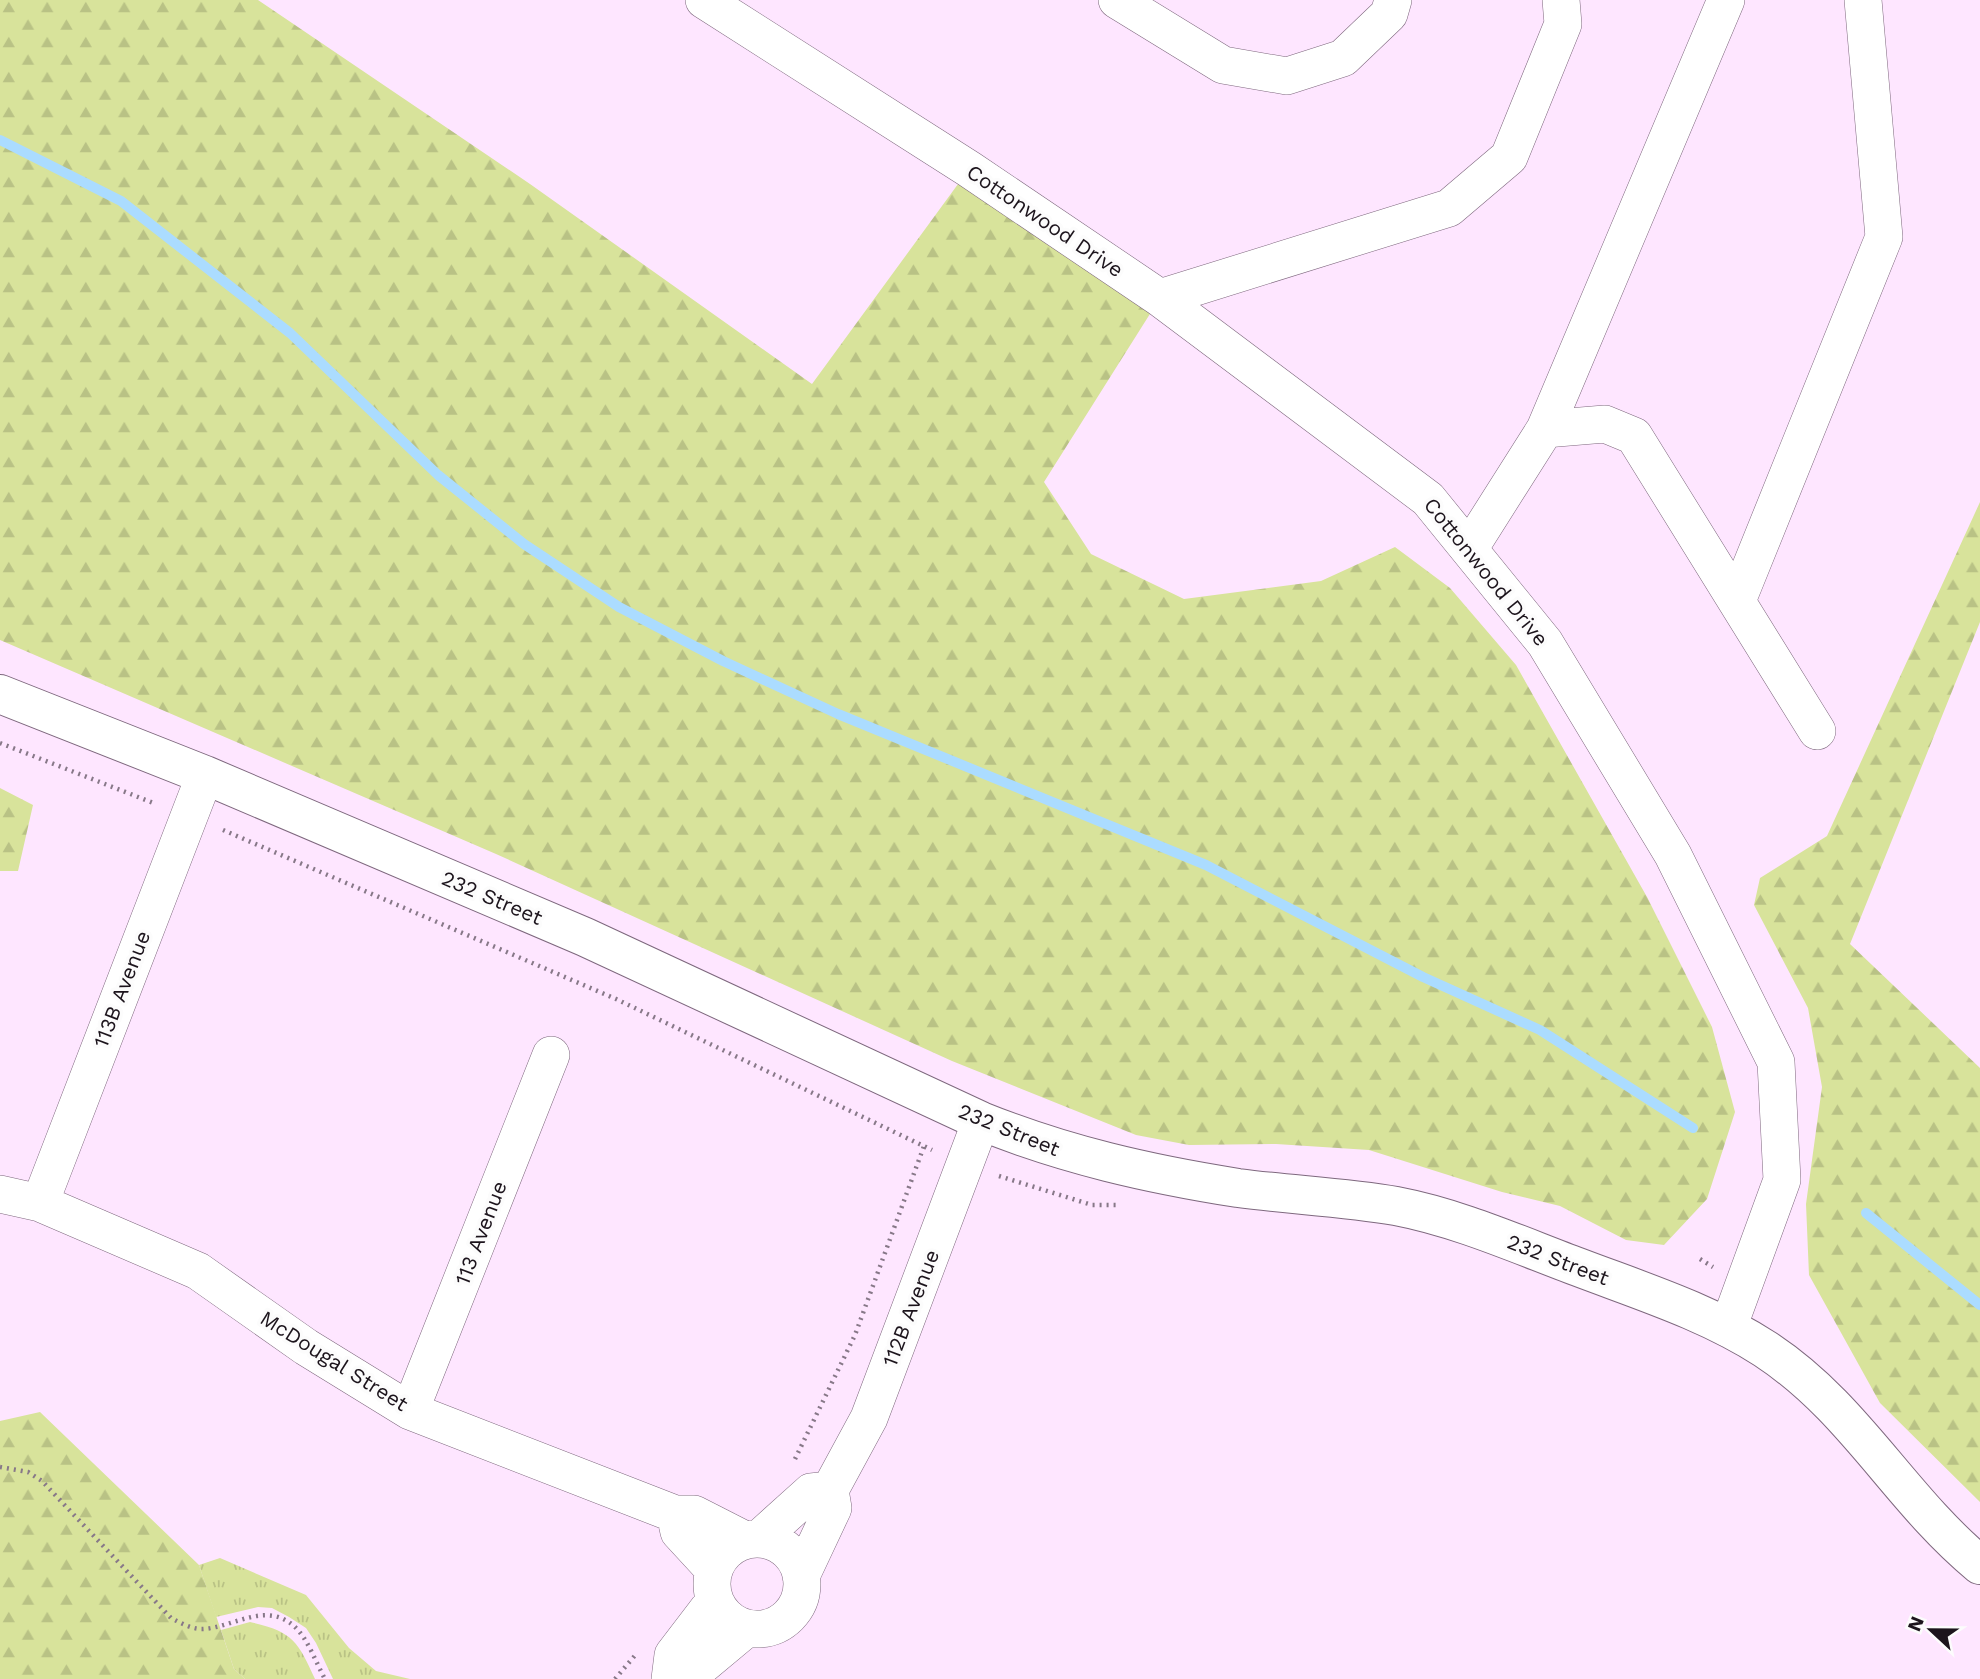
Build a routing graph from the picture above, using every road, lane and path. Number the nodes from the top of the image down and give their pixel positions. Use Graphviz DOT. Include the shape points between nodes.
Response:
graph roads {
  1 [pos="704,0"];
  2 [pos="1116,0"];
  3 [pos="1392,0"];
  4 [pos="1561,0"];
  5 [pos="1726,0"];
  6 [pos="1863,0"];
  7 [pos="1160,298"];
  8 [pos="1545,429"];
  9 [pos="1469,549"];
  10 [pos="1737,601"];
  11 [pos="0,694"];
  12 [pos="1817,732"];
  13 [pos="0,743"];
  14 [pos="205,775"];
  15 [pos="153,803"];
  16 [pos="216,828"];
  17 [pos="551,1055"];
  18 [pos="981,1121"];
  19 [pos="923,1146"];
  20 [pos="935,1151"];
  21 [pos="996,1175"];
  22 [pos="0,1194"];
  23 [pos="40,1203"];
  24 [pos="1127,1207"];
  25 [pos="1728,1328"];
  26 [pos="410,1410"];
  27 [pos="794,1462"];
  28 [pos="0,1466"];
  29 [pos="830,1490"];
  30 [pos="675,1514"];
  31 [pos="752,1539"];
  32 [pos="1980,1565"];
  33 [pos="802,1576"];
  34 [pos="714,1585"];
  35 [pos="747,1628"];
  36 [pos="325,1679"];
  37 [pos="670,1679"];
  38 [pos="678,1679"];
  1 -- 7 [label="street, Cottonwood Drive"];
  2 -- 3 [label="street" via="1223,65 1287,76 1343,58 1389,14"];
  4 -- 7 [label="street" via="1563,24 1509,157 1449,208"];
  5 -- 8 [label="street"];
  6 -- 10 [label="street" via="1884,237"];
  7 -- 9 [label="street, Cottonwood Drive" via="1428,499"];
  8 -- 9 [label="street"];
  8 -- 10 [label="street" via="1605,424 1634,436"];
  9 -- 25 [label="street, Cottonwood Drive" via="1545,643 1674,855 1776,1062 1783,1180"];
  10 -- 12 [label="street"];
  11 -- 14 [label="main road, 232 Street"];
  13 -- 15 [label="path"];
  14 -- 18 [label="main road, 232 Street" via="585,937"];
  14 -- 23 [label="street, 113B Avenue"];
  16 -- 19 [label="path" via="616,999"];
  17 -- 26 [label="street, 113 Avenue"];
  18 -- 25 [label="main road, 232 Street" via="1079,1157 1137,1170 1397,1207 1465,1224"];
  18 -- 29 [label="street, 112B Avenue" via="869,1418"];
  19 -- 20 [label="path"];
  19 -- 27 [label="path" via="855,1335"];
  21 -- 24 [label="path" via="1092,1205"];
  22 -- 23 [label="street, McDougal Street"];
  23 -- 26 [label="street, McDougal Street" via="198,1271 306,1347"];
  25 -- 32 [label="main road, 232 Street" via="1796,1371 1856,1427 1951,1541"];
  26 -- 30 [label="street, McDougal Street"];
  28 -- 36 [label="path" via="28,1472 42,1481 171,1618 204,1629 252,1615 276,1617 297,1629"];
  29 -- 31 [label="street" via="811,1492"];
  29 -- 33 [label="street, 112B Avenue" via="834,1507"];
  30 -- 31 [label="street, McDougal Street" via="694,1514"];
  30 -- 34 [label="street" via="679,1532"];
  31 -- 33 [label="street" via="775,1542 787,1550"];
  31 -- 34 [label="street" via="731,1546 721,1557"];
  33 -- 35 [label="street" via="802,1591 788,1617 769,1626"];
  34 -- 35 [label="street" via="728,1618"];
  34 -- 37 [label="street" via="673,1655"];
  35 -- 38 [label="street" via="693,1673"];
}
